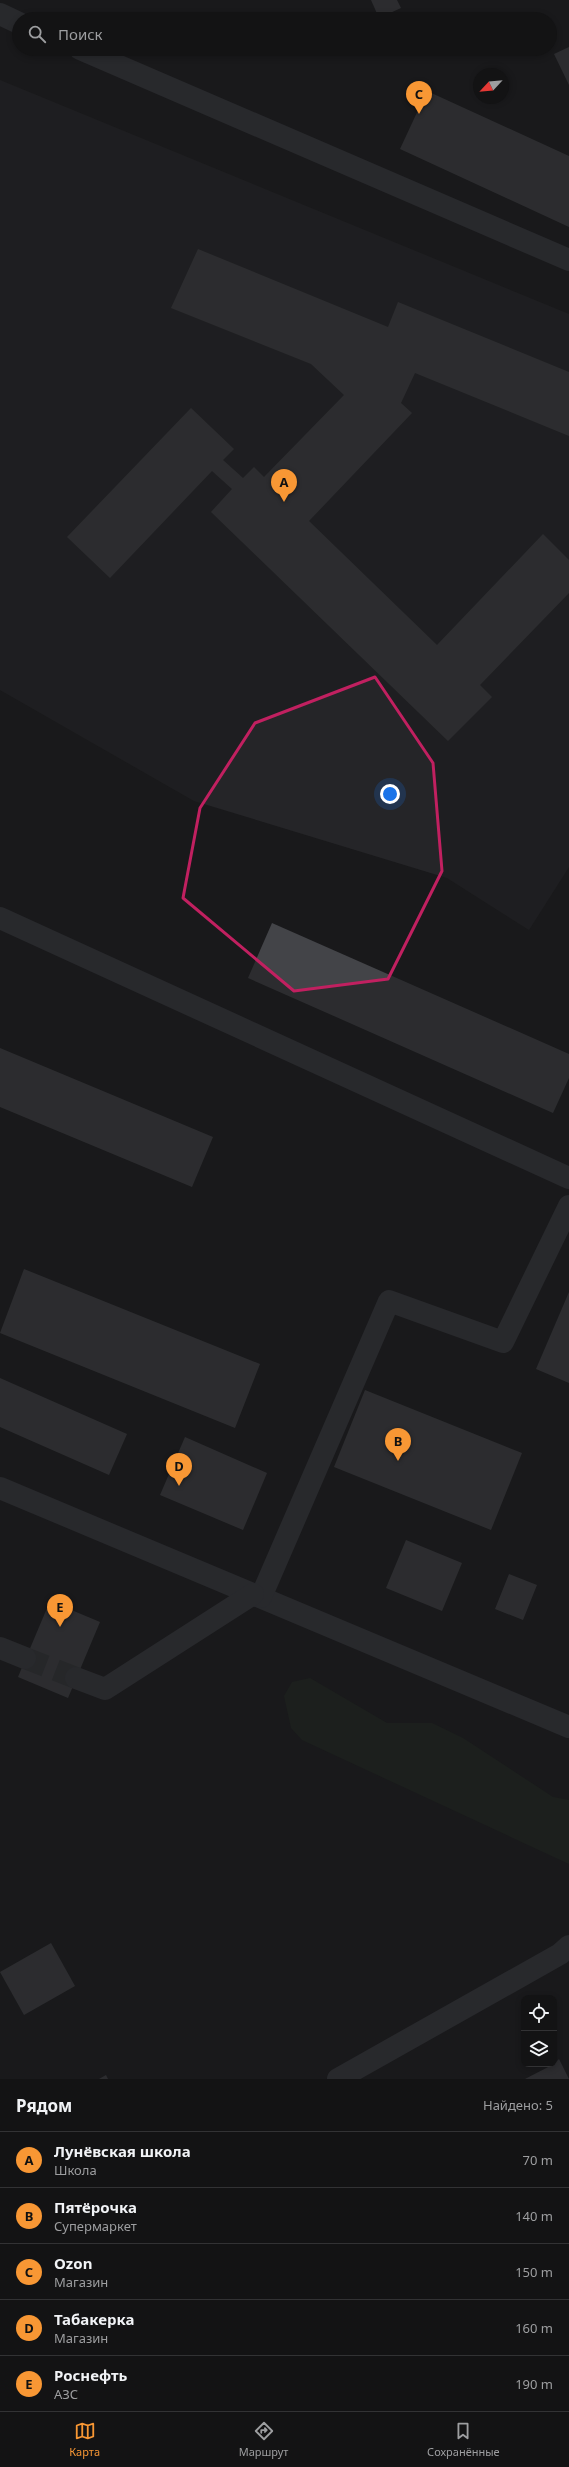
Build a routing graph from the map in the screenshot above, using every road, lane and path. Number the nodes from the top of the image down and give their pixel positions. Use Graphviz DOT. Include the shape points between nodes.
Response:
graph roads {
  1 [pos="0,14"];
  2 [pos="12,19"];
  3 [pos="96,56"];
  4 [pos="569,260"];
  5 [pos="0,918"];
  6 [pos="569,1178"];
  7 [pos="569,1206"];
  8 [pos="0,1488"];
  9 [pos="257,1595"];
  10 [pos="0,1648"];
  11 [pos="25,1658"];
  12 [pos="76,1678"];
  13 [pos="569,1727"];
  14 [pos="569,1946"];
  15 [pos="338,2079"];
  1 -- 2 [label="street"];
  3 -- 4 [label="street"];
  5 -- 6 [label="street"];
  7 -- 9 [label="street" via="503,1342 389,1300"];
  8 -- 9 [label="street"];
  9 -- 12 [label="street" via="105,1689"];
  9 -- 13 [label="street"];
  10 -- 11 [label="street"];
  14 -- 15 [label="street" via="560,1954"];
}
